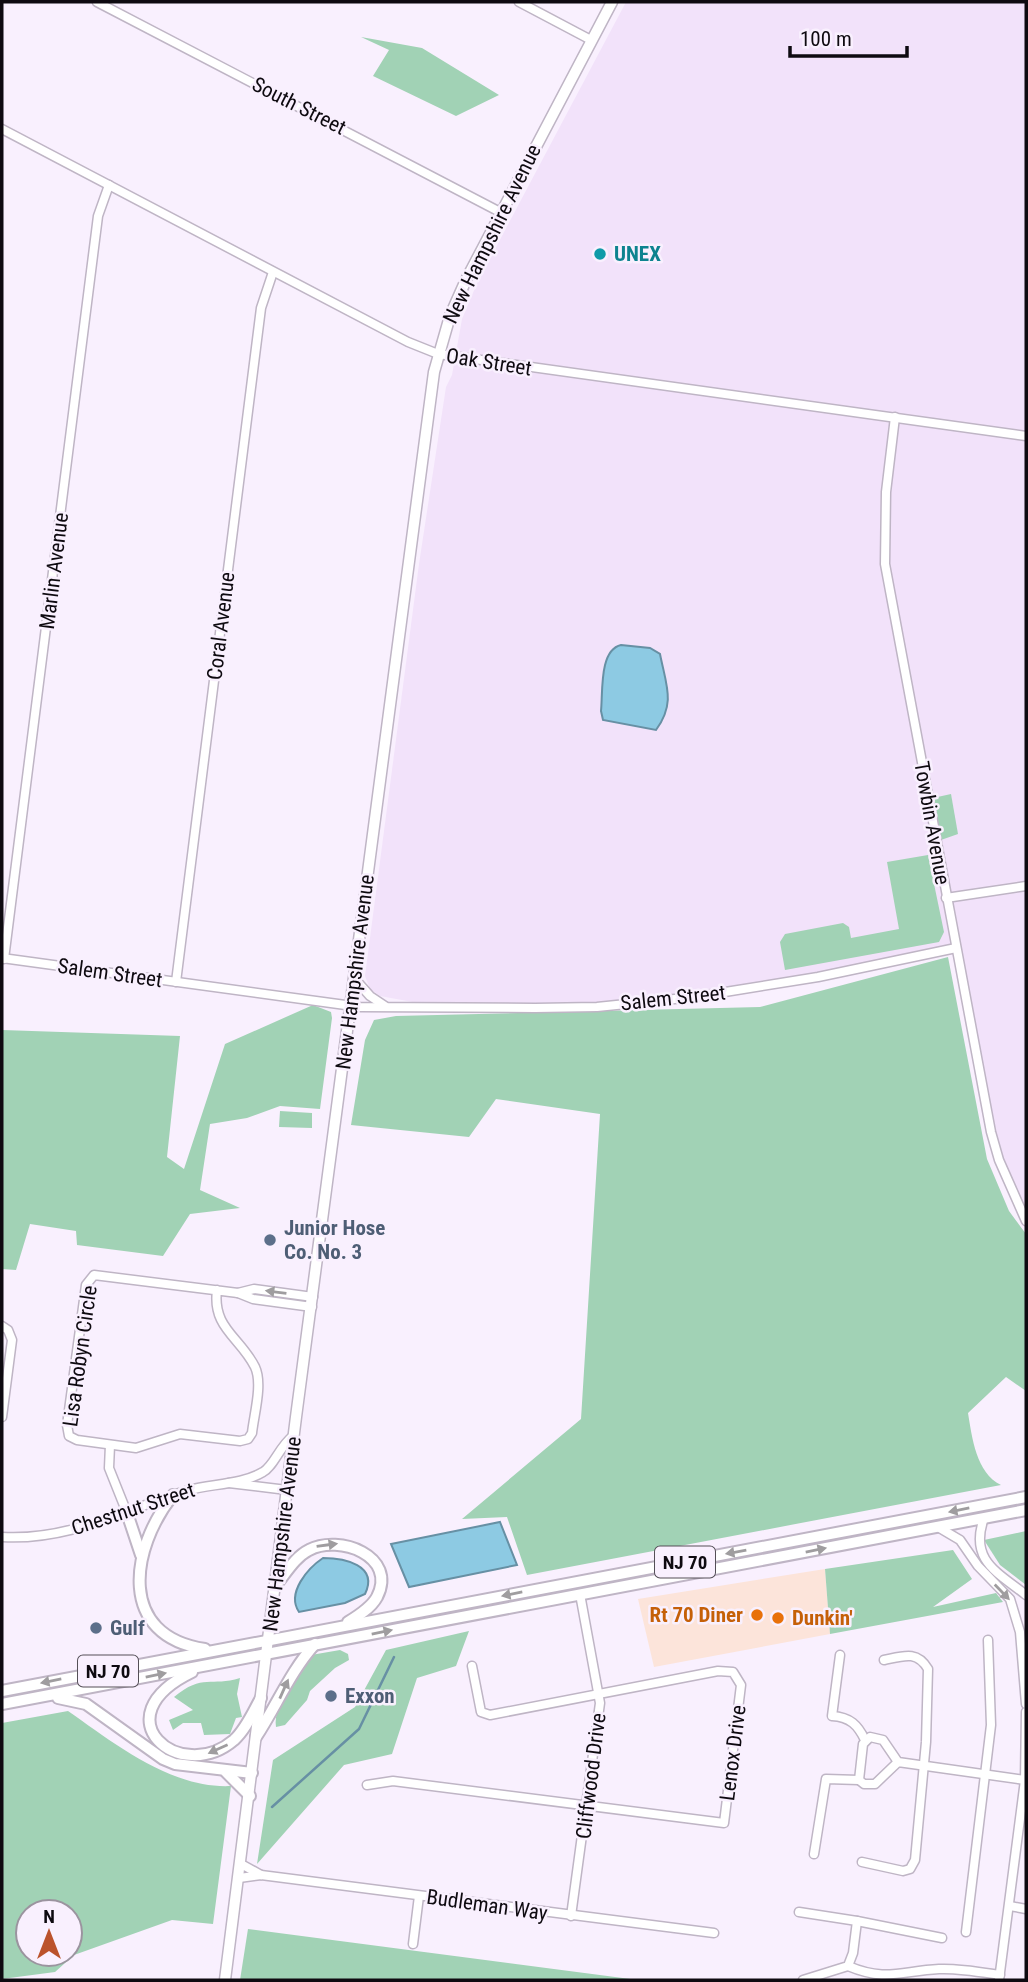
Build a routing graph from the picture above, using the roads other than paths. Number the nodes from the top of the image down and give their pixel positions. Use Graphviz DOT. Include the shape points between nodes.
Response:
graph roads {
  1 [pos="97,2"];
  2 [pos="519,2"];
  3 [pos="612,2"];
  4 [pos="591,40"];
  5 [pos="2,129"];
  6 [pos="110,185"];
  7 [pos="500,212"];
  8 [pos="273,272"];
  9 [pos="438,354"];
  10 [pos="895,417"];
  11 [pos="1026,436"];
  12 [pos="1026,886"];
  13 [pos="946,898"];
  14 [pos="956,948"];
  15 [pos="3,959"];
  16 [pos="354,978"];
  17 [pos="176,982"];
  18 [pos="350,1005"];
  19 [pos="385,1006"];
  20 [pos="1026,1221"];
  21 [pos="217,1290"];
  22 [pos="313,1302"];
  23 [pos="2,1326"];
  24 [pos="2,1417"];
  25 [pos="293,1436"];
  26 [pos="110,1444"];
  27 [pos="223,1482"];
  28 [pos="287,1490"];
  29 [pos="173,1495"];
  30 [pos="1026,1497"];
  31 [pos="1026,1510"];
  32 [pos="127,1513"];
  33 [pos="984,1518"];
  34 [pos="938,1527"];
  35 [pos="2,1537"];
  36 [pos="142,1561"];
  37 [pos="276,1586"];
  38 [pos="580,1594"];
  39 [pos="1026,1595"];
  40 [pos="343,1626"];
  41 [pos="269,1640"];
  42 [pos="988,1640"];
  43 [pos="315,1644"];
  44 [pos="215,1650"];
  45 [pos="267,1654"];
  46 [pos="840,1655"];
  47 [pos="884,1660"];
  48 [pos="205,1665"];
  49 [pos="472,1666"];
  50 [pos="2,1691"];
  51 [pos="599,1696"];
  52 [pos="41,1697"];
  53 [pos="261,1698"];
  54 [pos="2,1704"];
  55 [pos="1026,1704"];
  56 [pos="1026,1712"];
  57 [pos="256,1737"];
  58 [pos="865,1740"];
  59 [pos="898,1762"];
  60 [pos="923,1767"];
  61 [pos="226,1772"];
  62 [pos="252,1773"];
  63 [pos="985,1776"];
  64 [pos="1026,1777"];
  65 [pos="859,1780"];
  66 [pos="367,1786"];
  67 [pos="250,1796"];
  68 [pos="589,1806"];
  69 [pos="1023,1825"];
  70 [pos="814,1854"];
  71 [pos="862,1862"];
  72 [pos="241,1864"];
  73 [pos="261,1875"];
  74 [pos="239,1878"];
  75 [pos="419,1896"];
  76 [pos="1010,1906"];
  77 [pos="1026,1909"];
  78 [pos="799,1912"];
  79 [pos="571,1916"];
  80 [pos="857,1921"];
  81 [pos="966,1931"];
  82 [pos="714,1933"];
  83 [pos="942,1938"];
  84 [pos="412,1944"];
  85 [pos="848,1966"];
  86 [pos="999,1978"];
  87 [pos="225,1980"];
  88 [pos="803,1980"];
  89 [pos="877,1980"];
  1 -- 7 [label="street, South Street"];
  2 -- 4 [label="street"];
  3 -- 4 [label="main road, New Hampshire Avenue"];
  4 -- 7 [label="main road, New Hampshire Avenue"];
  5 -- 6 [label="street, Oak Street"];
  6 -- 8 [label="street, Oak Street"];
  6 -- 15 [label="street, Marlin Avenue" via="99,216"];
  7 -- 9 [label="main road, New Hampshire Avenue" via="456,299"];
  8 -- 9 [label="street, Oak Street"];
  8 -- 17 [label="street, Coral Avenue" via="261,309"];
  9 -- 10 [label="street, Oak Street"];
  9 -- 16 [label="main road, New Hampshire Avenue"];
  10 -- 11 [label="street, Oak Street"];
  10 -- 13 [label="street, Towbin Avenue" via="886,492 885,564"];
  12 -- 13 [label="street"];
  13 -- 14 [label="street, Towbin Avenue"];
  14 -- 19 [label="street, Salem Street" via="818,977 597,1007"];
  14 -- 20 [label="street, Towbin Avenue" via="991,1132"];
  15 -- 17 [label="street, Salem Street"];
  16 -- 18 [label="main road, New Hampshire Avenue"];
  16 -- 19 [label="street"];
  17 -- 18 [label="street, Salem Street"];
  18 -- 19 [label="street, Salem Street"];
  18 -- 22 [label="main road, New Hampshire Avenue"];
  21 -- 22 [label="street, Lisa Robyn Circle"];
  21 -- 26 [label="street, Lisa Robyn Circle" via="218,1316 256,1369 250,1437 243,1441 180,1434 136,1448"];
  21 -- 26 [label="street, Lisa Robyn Circle" via="98,1274 88,1279 67,1433 74,1440"];
  22 -- 25 [label="main road, New Hampshire Avenue"];
  23 -- 24 [label="street" via="12,1340"];
  25 -- 27 [label="street, Chestnut Street" via="279,1447 264,1472"];
  25 -- 28 [label="main road, New Hampshire Avenue"];
  26 -- 32 [label="street" via="108,1468"];
  27 -- 28 [label="street, Chestnut Street"];
  27 -- 29 [label="street, Chestnut Street"];
  28 -- 37 [label="main road, New Hampshire Avenue"];
  29 -- 32 [label="street, Chestnut Street"];
  29 -- 36 [label="highway" via="150,1529"];
  30 -- 40 [label="highway, NJ 70, one-way"];
  31 -- 33 [label="highway, NJ 70"];
  32 -- 35 [label="street, Chestnut Street" via="61,1533"];
  32 -- 36 [label="highway"];
  33 -- 34 [label="highway, NJ 70"];
  33 -- 39 [label="street" via="979,1534 982,1555 999,1576"];
  38 -- 34 [label="highway, NJ 70, one-way"];
  34 -- 55 [label="street, one-way" via="960,1540 1010,1599 1020,1632"];
  36 -- 44 [label="highway" via="140,1596 150,1621 173,1641"];
  37 -- 40 [label="highway, one-way" via="309,1550 329,1544 361,1550 377,1567 380,1590 373,1603"];
  37 -- 41 [label="main road, New Hampshire Avenue"];
  43 -- 38 [label="highway, NJ 70, one-way"];
  38 -- 51 [label="street, Cliffwood Drive"];
  40 -- 41 [label="highway, NJ 70"];
  41 -- 44 [label="highway, NJ 70"];
  41 -- 45 [label="main road, New Hampshire Avenue"];
  42 -- 63 [label="street" via="990,1725"];
  43 -- 45 [label="highway, NJ 70"];
  57 -- 43 [label="highway, one-way" via="292,1673"];
  44 -- 50 [label="highway, NJ 70, one-way"];
  45 -- 48 [label="highway, NJ 70"];
  45 -- 53 [label="main road, New Hampshire Avenue"];
  46 -- 58 [label="street" via="832,1716 850,1720"];
  47 -- 60 [label="street" via="914,1655 928,1669"];
  52 -- 48 [label="highway, NJ 70, one-way"];
  53 -- 48 [label="highway, one-way" via="244,1729 221,1748 201,1755 171,1750 151,1728 151,1705 168,1685"];
  49 -- 51 [label="street, Lenox Drive" via="485,1715"];
  51 -- 68 [label="street, Cliffwood Drive"];
  51 -- 68 [label="street, Lenox Drive" via="725,1670 736,1675 741,1685 724,1823"];
  52 -- 54 [label="highway, NJ 70"];
  52 -- 61 [label="highway" via="86,1704 175,1764"];
  53 -- 57 [label="main road, New Hampshire Avenue"];
  56 -- 64 [label="street"];
  57 -- 62 [label="main road, New Hampshire Avenue"];
  58 -- 59 [label="street" via="883,1740"];
  58 -- 65 [label="street"];
  59 -- 60 [label="street"];
  59 -- 65 [label="street" via="875,1784"];
  60 -- 63 [label="street"];
  60 -- 71 [label="street" via="915,1860 910,1869"];
  61 -- 62 [label="highway"];
  61 -- 67 [label="highway"];
  62 -- 67 [label="main road, New Hampshire Avenue"];
  63 -- 64 [label="street"];
  63 -- 81 [label="street"];
  64 -- 69 [label="street"];
  65 -- 70 [label="street" via="826,1779"];
  66 -- 68 [label="street, Lenox Drive" via="393,1781"];
  67 -- 72 [label="main road, New Hampshire Avenue"];
  68 -- 79 [label="street, Cliffwood Drive"];
  69 -- 76 [label="street"];
  72 -- 73 [label="street, Budleman Way"];
  72 -- 74 [label="main road, New Hampshire Avenue"];
  73 -- 74 [label="street, Budleman Way"];
  73 -- 75 [label="street, Budleman Way"];
  74 -- 87 [label="main road, New Hampshire Avenue"];
  75 -- 79 [label="street, Budleman Way"];
  75 -- 84 [label="street"];
  76 -- 77 [label="street"];
  76 -- 86 [label="street"];
  78 -- 80 [label="street"];
  79 -- 82 [label="street, Budleman Way"];
  80 -- 83 [label="street"];
  80 -- 85 [label="street"];
  85 -- 88 [label="street"];
  85 -- 89 [label="street"];
  86 -- 89 [label="street" via="939,1969"];
}
